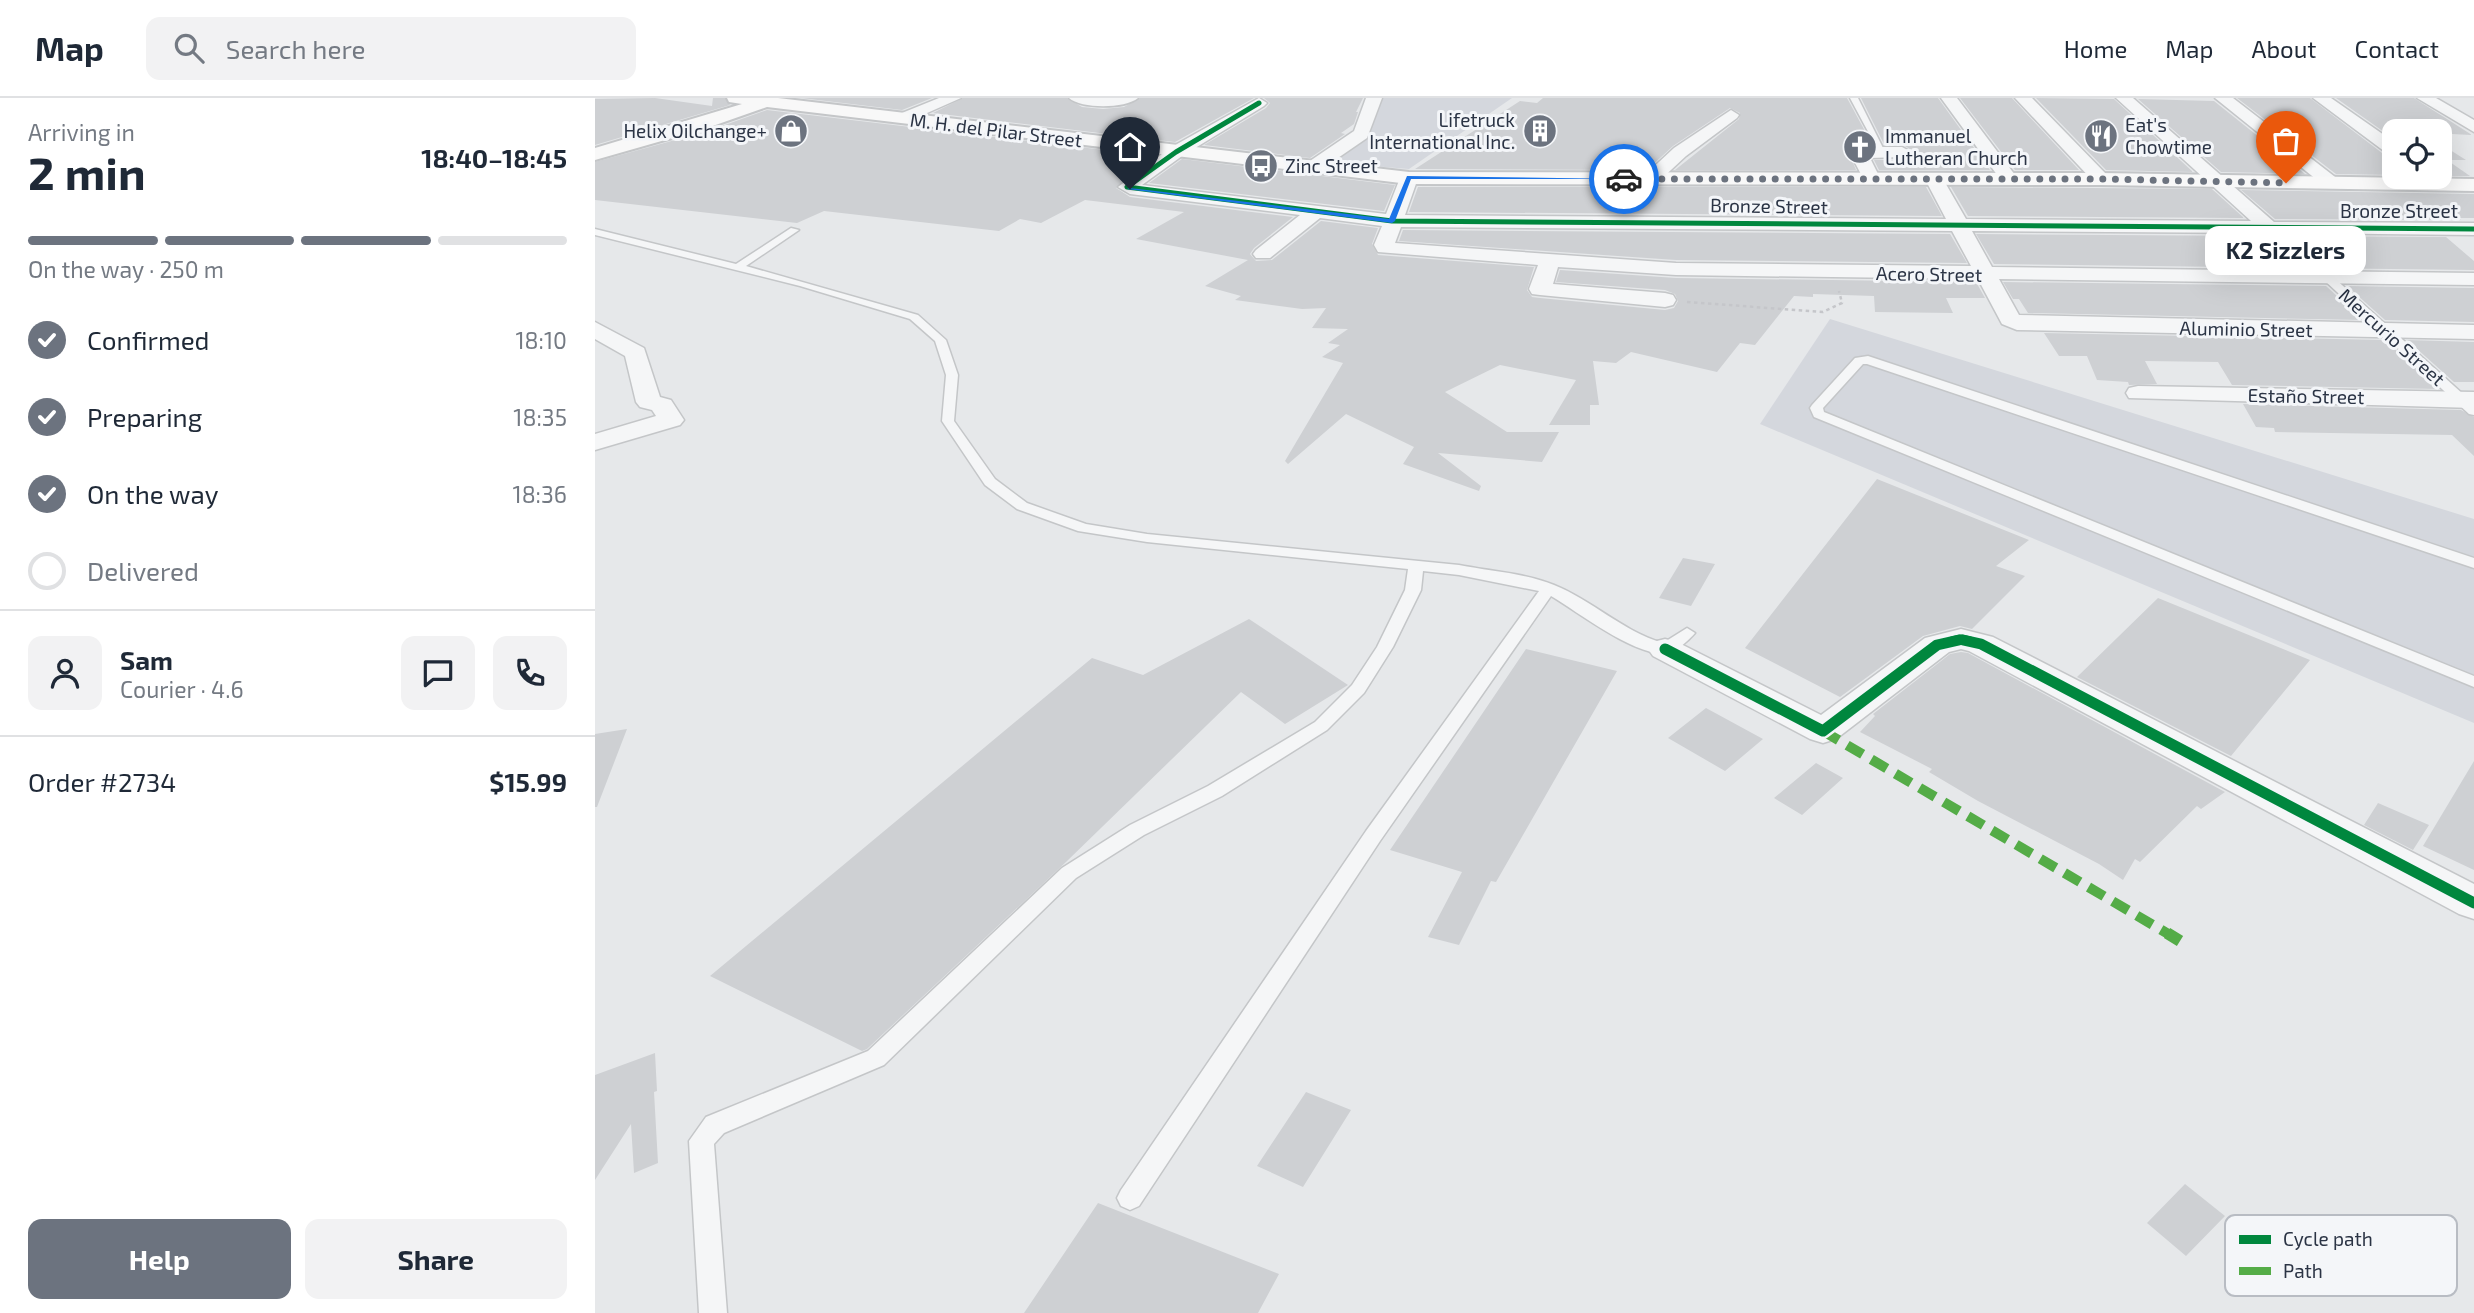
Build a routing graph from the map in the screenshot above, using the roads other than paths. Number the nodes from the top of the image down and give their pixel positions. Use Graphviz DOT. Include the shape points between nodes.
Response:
graph roads {
  1 [pos="735,98"];
  2 [pos="953,98"];
  3 [pos="1077,98"];
  4 [pos="1131,98"];
  5 [pos="1374,98"];
  6 [pos="1854,98"];
  7 [pos="1949,98"];
  8 [pos="2023,98"];
  9 [pos="2124,98"];
  10 [pos="2223,98"];
  11 [pos="2321,98"];
  12 [pos="2425,98"];
  13 [pos="769,100"];
  14 [pos="1259,103"];
  15 [pos="1731,115"];
  16 [pos="903,118"];
  17 [pos="2474,127"];
  18 [pos="2382,141"];
  19 [pos="1176,152"];
  20 [pos="1892,152"];
  21 [pos="595,154"];
  22 [pos="1313,167"];
  23 [pos="1409,177"];
  24 [pos="1871,178"];
  25 [pos="1660,179"];
  26 [pos="1934,179"];
  27 [pos="2009,179"];
  28 [pos="2101,179"];
  29 [pos="2215,181"];
  30 [pos="2382,182"];
  31 [pos="2452,182"];
  32 [pos="2333,184"];
  33 [pos="2474,185"];
  34 [pos="1316,212"];
  35 [pos="1392,221"];
  36 [pos="1674,223"];
  37 [pos="1959,225"];
  38 [pos="2269,228"];
  39 [pos="2474,229"];
  40 [pos="794,230"];
  41 [pos="595,232"];
  42 [pos="2288,245"];
  43 [pos="1263,254"];
  44 [pos="1550,261"];
  45 [pos="2308,261"];
  46 [pos="738,267"];
  47 [pos="1677,269"];
  48 [pos="1985,274"];
  49 [pos="2328,278"];
  50 [pos="2474,279"];
  51 [pos="1665,300"];
  52 [pos="595,329"];
  53 [pos="2386,331"];
  54 [pos="2474,332"];
  55 [pos="2138,393"];
  56 [pos="2470,404"];
  57 [pos="595,442"];
  58 [pos="2474,563"];
  59 [pos="1416,566"];
  60 [pos="1549,588"];
  61 [pos="1676,641"];
  62 [pos="2474,682"];
  63 [pos="2474,903"];
  64 [pos="1130,1198"];
  65 [pos="713,1313"];
  1 -- 13 [label="main road, M. H. del Pilar Street"];
  2 -- 16 [label="street"];
  3 -- 4 [label="street" via="1117,102"];
  5 -- 22 [label="street" via="1361,134"];
  6 -- 20 [label="lane"];
  7 -- 27 [label="street"];
  8 -- 28 [label="street"];
  9 -- 29 [label="street"];
  10 -- 32 [label="street"];
  11 -- 18 [label="street"];
  12 -- 17 [label="street"];
  13 -- 16 [label="main road, M. H. del Pilar Street"];
  13 -- 21 [label="main road"];
  14 -- 19 [label="street"];
  15 -- 25 [label="street" via="1680,152"];
  16 -- 19 [label="main road, M. H. del Pilar Street"];
  19 -- 22 [label="main road, M. H. del Pilar Street"];
  19 -- 34 [label="street, Bronze Street" via="1127,187"];
  20 -- 24 [label="street" via="1860,155"];
  22 -- 23 [label="main road, M. H. del Pilar Street"];
  23 -- 25 [label="main road, M. H. del Pilar Street"];
  23 -- 35 [label="street"];
  24 -- 25 [label="main road, M. H. del Pilar Street"];
  24 -- 26 [label="main road, M. H. del Pilar Street"];
  25 -- 36 [label="street"];
  26 -- 27 [label="main road, M. H. del Pilar Street"];
  26 -- 37 [label="street"];
  27 -- 28 [label="main road, M. H. del Pilar Street"];
  28 -- 29 [label="main road, M. H. del Pilar Street"];
  29 -- 32 [label="main road, M. H. del Pilar Street"];
  29 -- 38 [label="street"];
  30 -- 32 [label="main road, M. H. del Pilar Street"];
  31 -- 33 [label="main road, M. H. del Pilar Street"];
  34 -- 35 [label="street, Bronze Street"];
  34 -- 43 [label="street"];
  35 -- 36 [label="street, Bronze Street"];
  35 -- 44 [label="street, Acero Street" via="1385,248"];
  36 -- 37 [label="street, Bronze Street"];
  36 -- 47 [label="street"];
  37 -- 38 [label="street, Bronze Street"];
  37 -- 48 [label="street"];
  38 -- 39 [label="street, Bronze Street"];
  38 -- 42 [label="street"];
  40 -- 46 [label="lane"];
  41 -- 46 [label="lane"];
  44 -- 47 [label="street, Acero Street"];
  44 -- 51 [label="street" via="1540,289"];
  45 -- 49 [label="street, Mercurio Street"];
  46 -- 59 [label="lane" via="914,317 940,340 952,375 948,421 990,482 1022,506 1083,528 1147,538"];
  47 -- 48 [label="street, Acero Street"];
  48 -- 49 [label="street, Acero Street"];
  48 -- 53 [label="street, Aluminio Street" via="2010,319 2017,323"];
  49 -- 50 [label="street, Acero Street"];
  49 -- 53 [label="lane, Mercurio Street"];
  52 -- 57 [label="street" via="635,353 649,402 661,405 670,421"];
  53 -- 54 [label="street, Aluminio Street"];
  53 -- 56 [label="lane, Mercurio Street"];
  55 -- 56 [label="street, Estaño Street"];
  58 -- 62 [label="lane" via="1868,360 1859,361 1816,408 1819,414"];
  59 -- 60 [label="lane"];
  59 -- 65 [label="lane" via="1413,590 1385,646 1358,689 1321,726 1069,873 876,1058 707,1132 701,1141"];
  60 -- 61 [label="lane" via="1638,641"];
  60 -- 64 [label="lane" via="1373,836"];
  61 -- 63 [label="street" via="1823,731 1937,645 1961,639 1981,644"];
}
